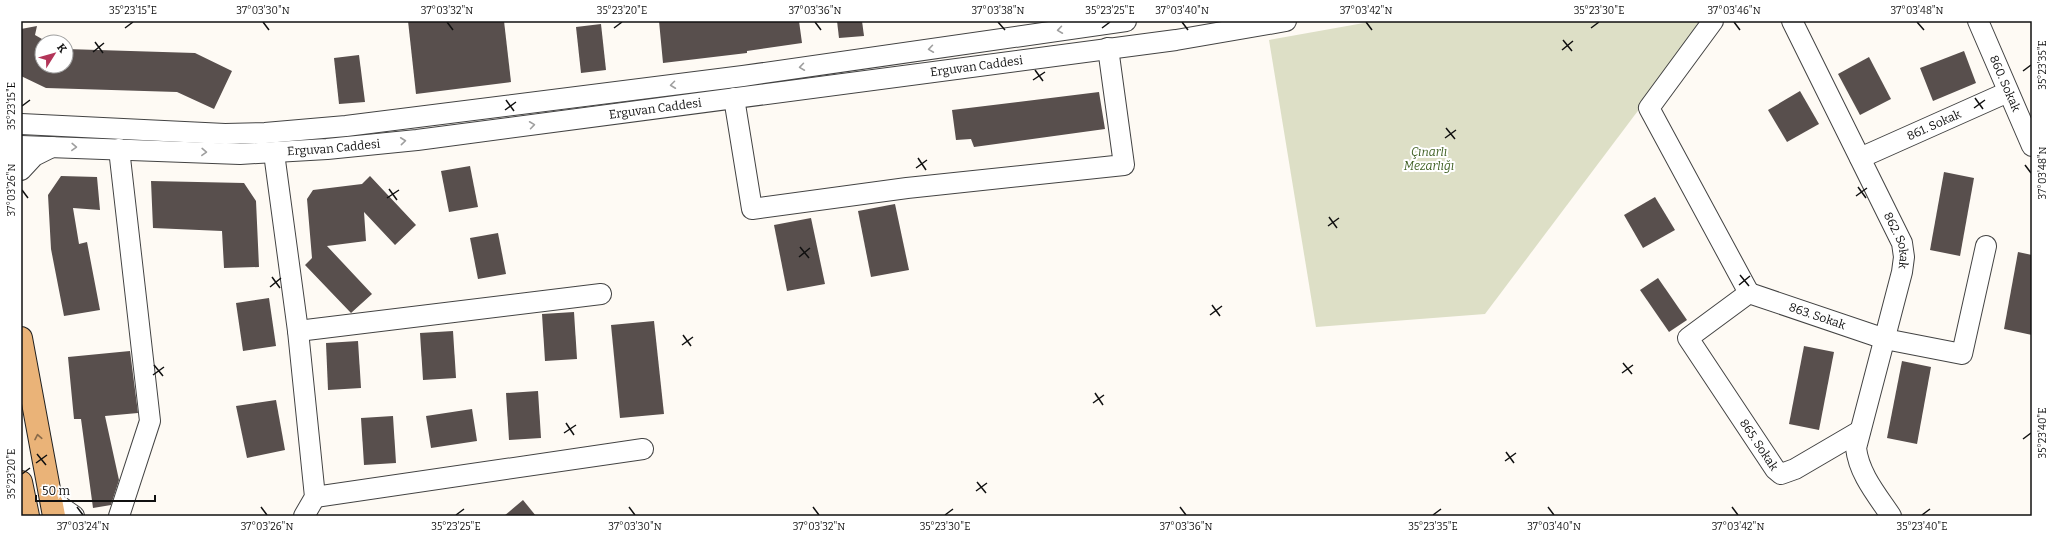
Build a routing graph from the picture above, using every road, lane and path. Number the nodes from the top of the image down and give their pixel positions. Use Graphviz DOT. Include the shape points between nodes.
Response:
graph roads {
  1 [pos="1126,21"];
  2 [pos="1286,21"];
  3 [pos="1713,21"];
  4 [pos="1792,21"];
  5 [pos="1978,21"];
  6 [pos="1108,48"];
  7 [pos="2008,92"];
  8 [pos="734,98"];
  9 [pos="21,124"];
  10 [pos="21,146"];
  11 [pos="2032,146"];
  12 [pos="52,147"];
  13 [pos="119,149"];
  14 [pos="274,152"];
  15 [pos="1860,158"];
  16 [pos="21,170"];
  17 [pos="1986,246"];
  18 [pos="1749,293"];
  19 [pos="602,294"];
  20 [pos="298,331"];
  21 [pos="21,338"];
  22 [pos="1885,339"];
  23 [pos="1860,431"];
  24 [pos="642,449"];
  25 [pos="21,482"];
  26 [pos="316,497"];
  27 [pos="52,508"];
  28 [pos="28,516"];
  29 [pos="74,516"];
  30 [pos="119,516"];
  31 [pos="304,516"];
  32 [pos="1891,516"];
  1 -- 9 [label="street, one-way" via="743,76 333,128 225,134"];
  2 -- 6 [label="street, Erguvan Caddesi" via="1176,40"];
  3 -- 18 [label="street" via="1648,108"];
  4 -- 15 [label="street, 862. Sokak"];
  5 -- 7 [label="street, 860. Sokak"];
  6 -- 8 [label="street, Erguvan Caddesi"];
  6 -- 8 [label="street" via="1124,165 908,188 752,209"];
  7 -- 11 [label="street, 860. Sokak"];
  7 -- 15 [label="street, 861. Sokak"];
  14 -- 8 [label="street, Erguvan Caddesi, one-way" via="328,150 417,140"];
  10 -- 12 [label="street, Erguvan Caddesi"];
  12 -- 13 [label="street, Erguvan Caddesi, one-way"];
  12 -- 16 [label="street" via="34,156"];
  13 -- 14 [label="street, Erguvan Caddesi, one-way" via="240,154"];
  13 -- 30 [label="street" via="150,421"];
  14 -- 20 [label="street"];
  15 -- 22 [label="street, 862. Sokak" via="1902,243 1904,257"];
  17 -- 22 [label="street, 863. Sokak" via="1962,354"];
  18 -- 22 [label="street, 863. Sokak"];
  18 -- 23 [label="street, 865. Sokak" via="1688,338 1768,461 1781,474 1795,469"];
  19 -- 20 [label="street"];
  20 -- 26 [label="street"];
  27 -- 21 [label="main road, one-way"];
  22 -- 23 [label="street, 862. Sokak"];
  23 -- 32 [label="street, 862. Sokak" via="1856,448 1857,461"];
  24 -- 26 [label="street"];
  25 -- 28 [label="main road"];
  26 -- 31 [label="street"];
  27 -- 29 [label="street"];
}
